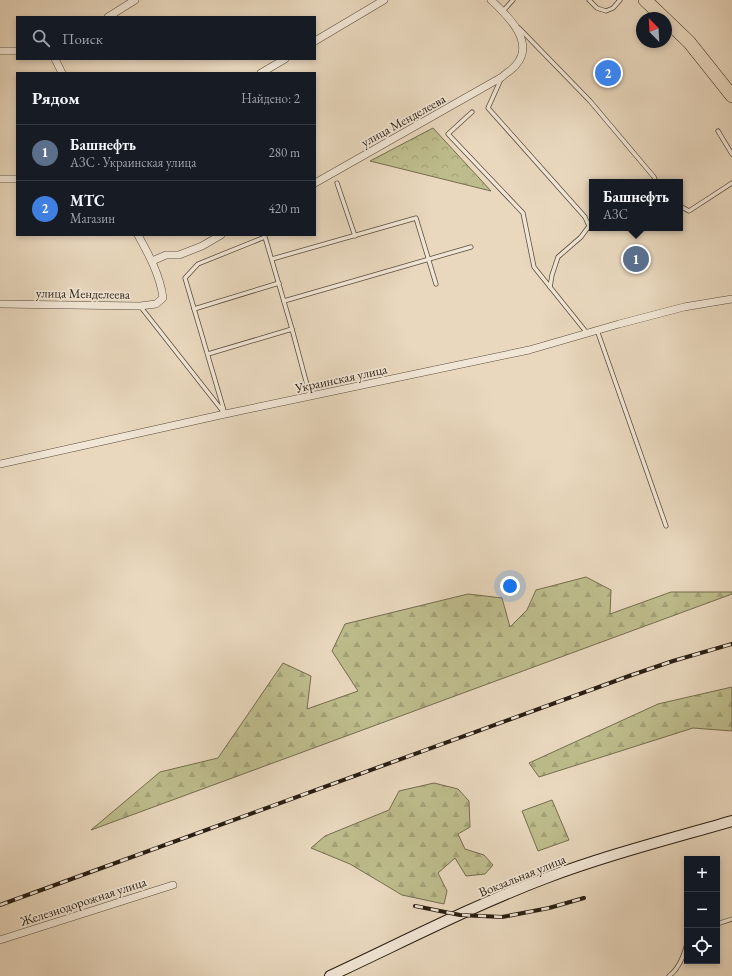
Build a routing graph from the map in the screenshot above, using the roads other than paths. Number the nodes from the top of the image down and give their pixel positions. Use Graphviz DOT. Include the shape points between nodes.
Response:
graph roads {
  1 [pos="135,0"];
  2 [pos="384,0"];
  3 [pos="491,0"];
  4 [pos="513,0"];
  5 [pos="589,0"];
  6 [pos="620,0"];
  7 [pos="645,0"];
  8 [pos="503,11"];
  9 [pos="658,12"];
  10 [pos="110,16"];
  11 [pos="512,21"];
  12 [pos="672,26"];
  13 [pos="316,40"];
  14 [pos="0,51"];
  15 [pos="16,51"];
  16 [pos="56,60"];
  17 [pos="282,60"];
  18 [pos="62,72"];
  19 [pos="263,72"];
  20 [pos="502,77"];
  21 [pos="732,96"];
  22 [pos="472,112"];
  23 [pos="718,131"];
  24 [pos="732,154"];
  25 [pos="0,179"];
  26 [pos="16,179"];
  27 [pos="655,179"];
  28 [pos="316,182"];
  29 [pos="337,183"];
  30 [pos="732,183"];
  31 [pos="683,208"];
  32 [pos="139,236"];
  33 [pos="219,236"];
  34 [pos="355,236"];
  35 [pos="471,246"];
  36 [pos="428,258"];
  37 [pos="272,259"];
  38 [pos="152,261"];
  39 [pos="279,283"];
  40 [pos="436,284"];
  41 [pos="550,287"];
  42 [pos="732,299"];
  43 [pos="284,301"];
  44 [pos="0,304"];
  45 [pos="140,306"];
  46 [pos="194,309"];
  47 [pos="292,328"];
  48 [pos="597,330"];
  49 [pos="587,333"];
  50 [pos="208,354"];
  51 [pos="310,396"];
  52 [pos="225,414"];
  53 [pos="0,464"];
  54 [pos="666,526"];
  55 [pos="732,821"];
  56 [pos="173,885"];
  57 [pos="732,919"];
  58 [pos="720,923"];
  59 [pos="0,940"];
  60 [pos="684,954"];
  61 [pos="330,976"];
  62 [pos="669,976"];
  1 -- 10 [label="street"];
  2 -- 13 [label="street"];
  3 -- 8 [label="street, улица Менделеева"];
  4 -- 8 [label="lane"];
  5 -- 6 [label="lane" via="597,8 606,11"];
  7 -- 9 [label="highway"];
  8 -- 11 [label="street, улица Менделеева"];
  11 -- 20 [label="street, улица Менделеева" via="522,41 523,54 516,65"];
  11 -- 27 [label="lane" via="590,101"];
  12 -- 21 [label="highway" via="689,42"];
  14 -- 15 [label="street"];
  16 -- 18 [label="street"];
  17 -- 19 [label="street"];
  20 -- 28 [label="street, улица Менделеева"];
  20 -- 41 [label="lane" via="488,108 585,217 589,226 581,237 558,257"];
  22 -- 41 [label="lane" via="448,134 523,213 534,267"];
  23 -- 24 [label="lane"];
  25 -- 26 [label="street"];
  29 -- 34 [label="lane"];
  30 -- 31 [label="lane" via="689,211"];
  32 -- 38 [label="street"];
  33 -- 38 [label="street" via="179,255 166,255"];
  34 -- 36 [label="lane" via="416,218"];
  34 -- 37 [label="lane"];
  35 -- 36 [label="lane"];
  36 -- 40 [label="lane"];
  36 -- 43 [label="lane"];
  37 -- 39 [label="lane"];
  37 -- 46 [label="lane" via="265,237 198,264 185,278"];
  38 -- 45 [label="street, улица Менделеева" via="161,284 163,298 156,304"];
  39 -- 43 [label="lane"];
  39 -- 46 [label="lane"];
  41 -- 49 [label="lane"];
  42 -- 48 [label="street, Украинская улица" via="684,307"];
  43 -- 47 [label="lane"];
  44 -- 45 [label="street, улица Менделеева"];
  45 -- 52 [label="lane"];
  46 -- 50 [label="lane"];
  47 -- 50 [label="lane"];
  47 -- 51 [label="lane"];
  48 -- 49 [label="street, Украинская улица"];
  48 -- 54 [label="lane"];
  49 -- 51 [label="street, Украинская улица" via="528,350"];
  50 -- 52 [label="lane"];
  51 -- 52 [label="street, Украинская улица"];
  52 -- 53 [label="street, Украинская улица"];
  55 -- 61 [label="street, Вокзальная улица" via="608,856 546,878"];
  56 -- 59 [label="street, Железнодорожная улица"];
  57 -- 58 [label="lane"];
  60 -- 62 [label="lane"];
}
